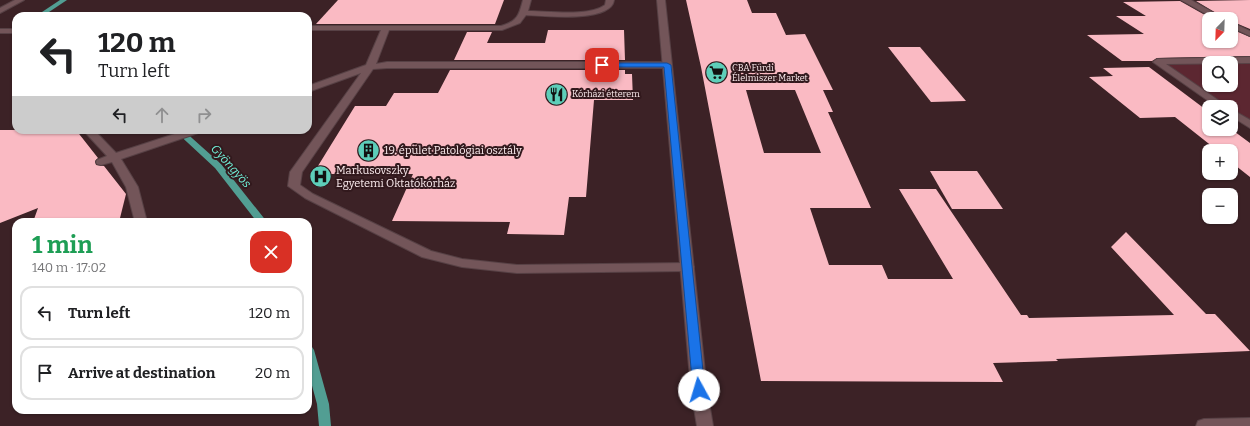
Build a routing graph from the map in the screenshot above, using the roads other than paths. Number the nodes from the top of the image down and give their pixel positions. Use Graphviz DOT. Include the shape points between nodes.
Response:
graph roads {
  1 [pos="20,0"];
  2 [pos="527,0"];
  3 [pos="610,0"];
  4 [pos="661,0"];
  5 [pos="1185,0"];
  6 [pos="0,11"];
  7 [pos="1208,12"];
  8 [pos="522,13"];
  9 [pos="312,28"];
  10 [pos="386,28"];
  11 [pos="1238,28"];
  12 [pos="0,31"];
  13 [pos="12,31"];
  14 [pos="1250,34"];
  15 [pos="1250,60"];
  16 [pos="667,65"];
  17 [pos="370,67"];
  18 [pos="312,88"];
  19 [pos="1213,100"];
  20 [pos="1238,117"];
  21 [pos="1250,125"];
  22 [pos="92,134"];
  23 [pos="184,134"];
  24 [pos="115,158"];
  25 [pos="102,162"];
  26 [pos="139,218"];
  27 [pos="687,267"];
  28 [pos="1250,424"];
  29 [pos="705,426"];
  30 [pos="1204,426"];
  1 -- 6 [label="street"];
  2 -- 8 [label="street"];
  3 -- 8 [label="street" via="606,9 591,13"];
  4 -- 16 [label="street"];
  5 -- 7 [label="street"];
  8 -- 10 [label="street" via="520,20 502,28"];
  9 -- 10 [label="street"];
  10 -- 17 [label="street"];
  11 -- 14 [label="street"];
  12 -- 13 [label="street"];
  15 -- 19 [label="street" via="1157,62"];
  16 -- 17 [label="street"];
  16 -- 27 [label="street"];
  17 -- 18 [label="street"];
  17 -- 27 [label="street" via="296,172 294,186 309,196 427,254 462,263 517,269"];
  20 -- 21 [label="street"];
  22 -- 24 [label="street"];
  23 -- 24 [label="street"];
  24 -- 25 [label="street"];
  24 -- 26 [label="street" via="132,187"];
  27 -- 29 [label="street"];
  28 -- 30 [label="street"];
}
